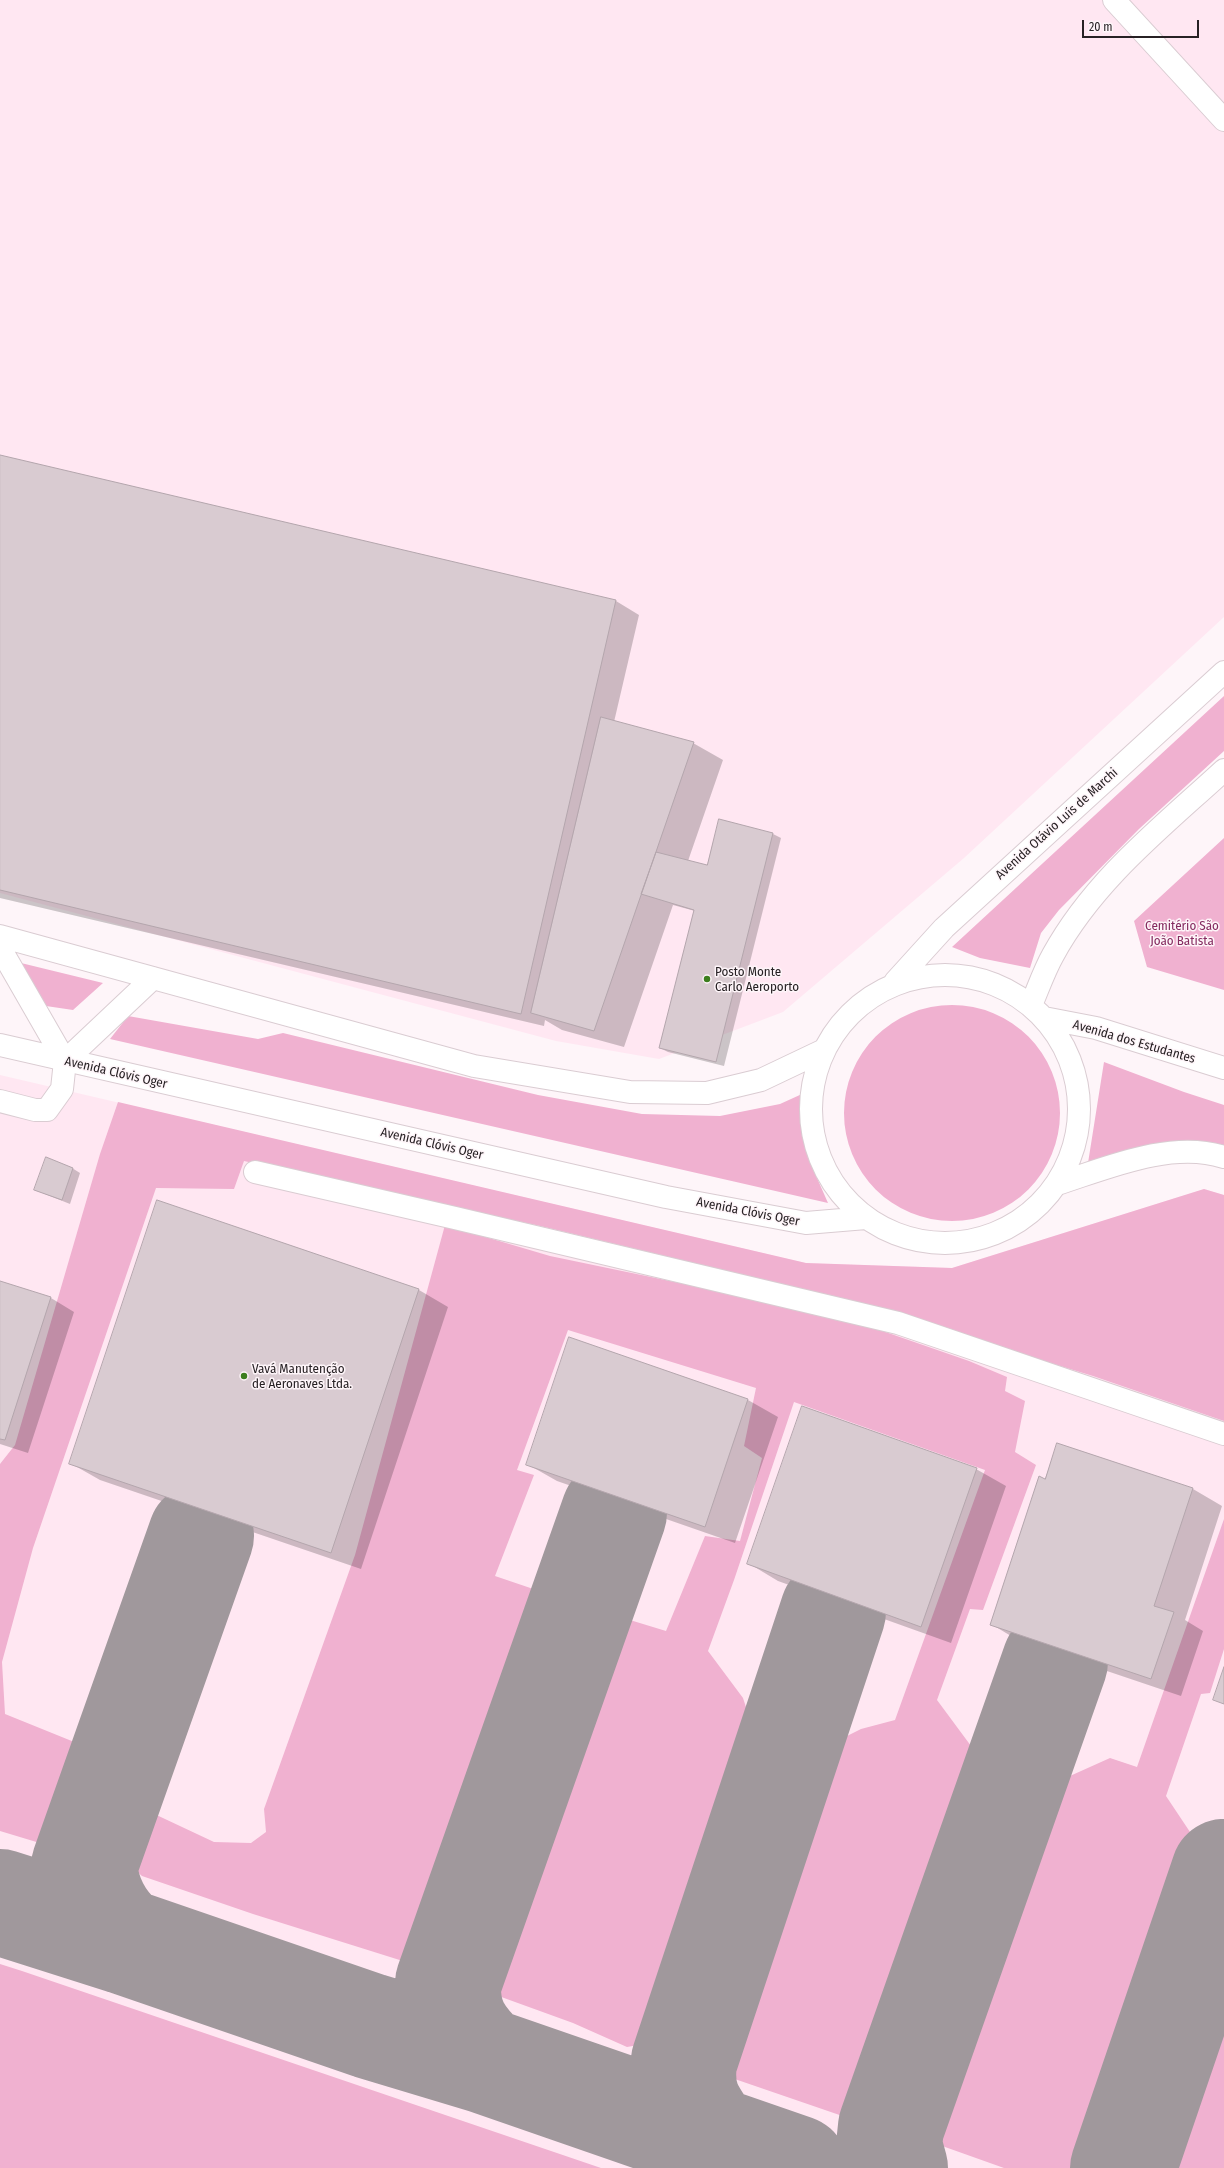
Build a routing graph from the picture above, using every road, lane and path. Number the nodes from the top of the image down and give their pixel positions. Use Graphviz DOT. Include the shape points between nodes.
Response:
graph roads {
  1 [pos="1114,0"];
  2 [pos="1224,120"];
  3 [pos="1224,672"];
  4 [pos="1224,770"];
  5 [pos="0,936"];
  6 [pos="0,948"];
  7 [pos="154,978"];
  8 [pos="895,982"];
  9 [pos="1038,1012"];
  10 [pos="0,1045"];
  11 [pos="822,1051"];
  12 [pos="65,1061"];
  13 [pos="1224,1068"];
  14 [pos="0,1101"];
  15 [pos="1224,1157"];
  16 [pos="255,1172"];
  17 [pos="1057,1184"];
  18 [pos="866,1218"];
  19 [pos="1224,1434"];
  1 -- 2 [label="main road"];
  3 -- 8 [label="main road, Avenida Otávio Luís de Marchi" via="944,928"];
  4 -- 9 [label="main road" via="1114,870 1079,913 1052,955"];
  5 -- 7 [label="main road"];
  6 -- 12 [label="main road"];
  7 -- 11 [label="main road" via="474,1066 630,1092 707,1093 761,1080"];
  7 -- 12 [label="main road"];
  8 -- 9 [label="main road" via="930,974 967,975 1001,986"];
  8 -- 11 [label="main road" via="866,999 841,1022"];
  9 -- 13 [label="main road, Avenida dos Estudantes"];
  9 -- 17 [label="main road" via="1069,1056 1079,1099 1075,1143"];
  10 -- 12 [label="main road, Avenida Clóvis Oger"];
  11 -- 18 [label="main road" via="810,1096 814,1142 833,1185"];
  12 -- 14 [label="main road" via="62,1089 47,1110 35,1110"];
  12 -- 18 [label="main road, Avenida Clóvis Oger" via="666,1197 806,1223"];
  15 -- 17 [label="main road" via="1214,1154 1176,1153 1135,1158"];
  16 -- 19 [label="main road" via="898,1323"];
  17 -- 18 [label="main road" via="1033,1211 1003,1231 969,1242 933,1243 898,1236"];
}
